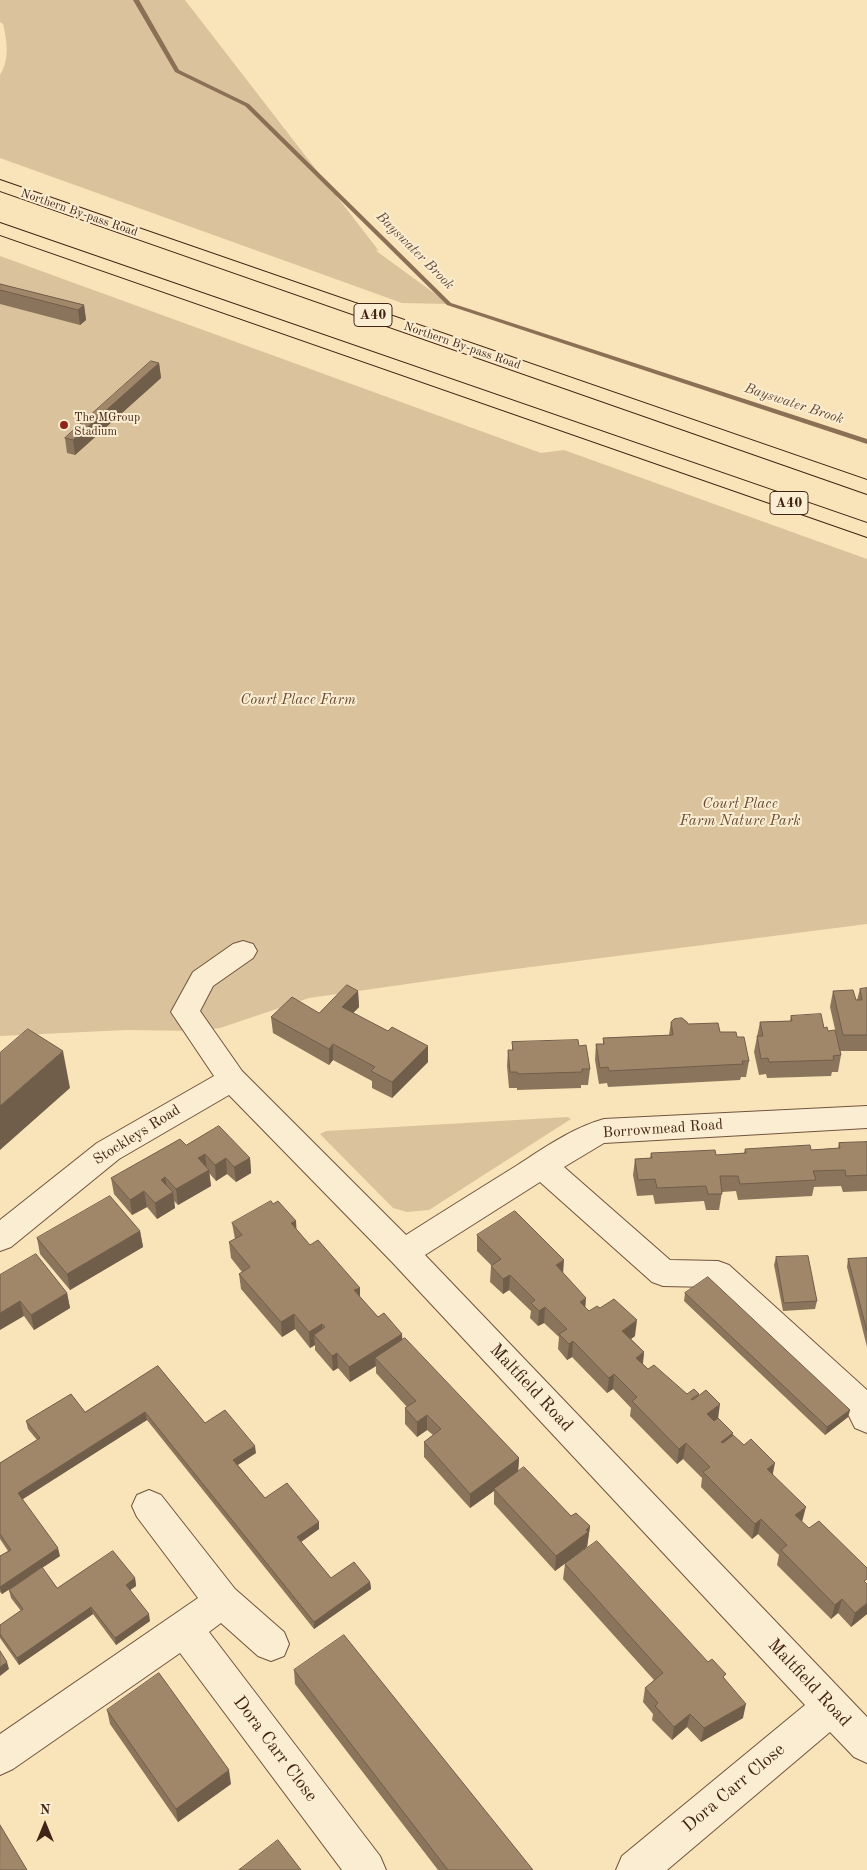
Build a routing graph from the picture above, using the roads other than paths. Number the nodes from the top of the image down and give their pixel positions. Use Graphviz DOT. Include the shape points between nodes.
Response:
graph roads {
  1 [pos="0,185"];
  2 [pos="0,229"];
  3 [pos="867,487"];
  4 [pos="867,530"];
  5 [pos="243,951"];
  6 [pos="232,1079"];
  7 [pos="867,1117"];
  8 [pos="542,1165"];
  9 [pos="0,1238"];
  10 [pos="403,1252"];
  11 [pos="867,1418"];
  12 [pos="149,1506"];
  13 [pos="222,1601"];
  14 [pos="184,1629"];
  15 [pos="271,1644"];
  16 [pos="832,1707"];
  17 [pos="867,1744"];
  18 [pos="0,1756"];
  19 [pos="366,1870"];
  20 [pos="636,1870"];
  1 -- 3 [label="highway, Northern By-pass Road / A40"];
  2 -- 4 [label="highway, A40"];
  5 -- 6 [label="street, Maltfield Road" via="203,979 185,1012"];
  6 -- 9 [label="street, Stockleys Road" via="108,1151"];
  6 -- 10 [label="street, Maltfield Road"];
  7 -- 8 [label="street, Borrowmead Road" via="604,1131 593,1134"];
  8 -- 10 [label="street, Borrowmead Road"];
  8 -- 11 [label="street" via="663,1273 718,1274 861,1406"];
  10 -- 16 [label="street, Maltfield Road"];
  12 -- 13 [label="street"];
  13 -- 14 [label="street"];
  13 -- 15 [label="street"];
  14 -- 18 [label="street"];
  14 -- 19 [label="street, Dora Carr Close"];
  16 -- 17 [label="street, Maltfield Road"];
  16 -- 20 [label="street, Dora Carr Close"];
}
